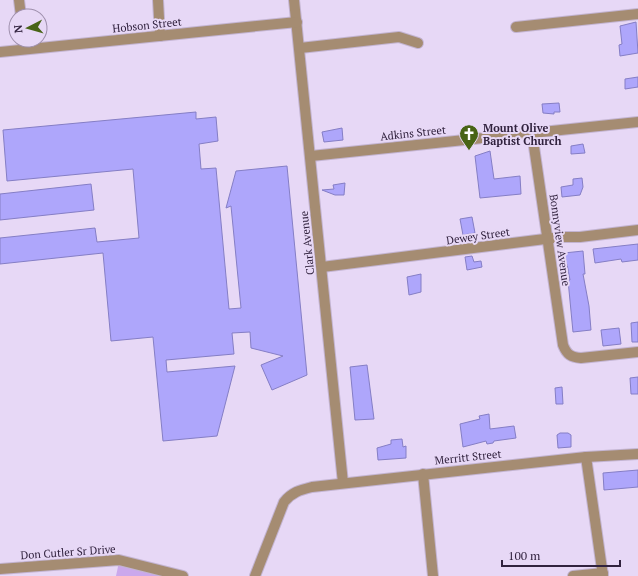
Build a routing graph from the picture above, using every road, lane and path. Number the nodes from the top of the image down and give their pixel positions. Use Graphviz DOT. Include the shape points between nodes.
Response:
graph roads {
  1 [pos="158,0"];
  2 [pos="294,0"];
  3 [pos="638,14"];
  4 [pos="297,22"];
  5 [pos="516,27"];
  6 [pos="160,36"];
  7 [pos="48,43"];
  8 [pos="418,43"];
  9 [pos="14,48"];
  10 [pos="300,48"];
  11 [pos="0,52"];
  12 [pos="638,122"];
  13 [pos="532,132"];
  14 [pos="311,156"];
  15 [pos="638,230"];
  16 [pos="547,238"];
  17 [pos="322,267"];
  18 [pos="638,352"];
  19 [pos="638,454"];
  20 [pos="586,457"];
  21 [pos="423,474"];
  22 [pos="342,483"];
  23 [pos="0,569"];
  24 [pos="603,575"];
  25 [pos="183,576"];
  26 [pos="255,576"];
  27 [pos="433,576"];
  28 [pos="573,576"];
  1 -- 6 [label="street"];
  2 -- 4 [label="street, Clark Avenue"];
  3 -- 5 [label="street"];
  4 -- 6 [label="street, Hobson Street"];
  4 -- 10 [label="street, Clark Avenue"];
  6 -- 7 [label="street, Hobson Street"];
  8 -- 10 [label="street" via="399,37"];
  9 -- 11 [label="street, Hobson Street"];
  10 -- 14 [label="street, Clark Avenue"];
  12 -- 13 [label="street, Adkins Street"];
  13 -- 14 [label="street, Adkins Street"];
  13 -- 16 [label="street, Bonnyview Avenue"];
  14 -- 17 [label="street, Clark Avenue"];
  15 -- 16 [label="street, Dewey Street"];
  16 -- 17 [label="street, Dewey Street"];
  16 -- 18 [label="street, Bonnyview Avenue" via="565,351 572,357 581,358"];
  17 -- 22 [label="street, Clark Avenue"];
  19 -- 20 [label="street, Merritt Street"];
  20 -- 21 [label="street, Merritt Street"];
  20 -- 24 [label="street"];
  21 -- 22 [label="street, Merritt Street"];
  21 -- 27 [label="street"];
  22 -- 26 [label="street, Merritt Street" via="300,489 291,494 284,502"];
  23 -- 25 [label="street, Don Cutler Sr Drive" via="120,560"];
  24 -- 28 [label="street"];
}
